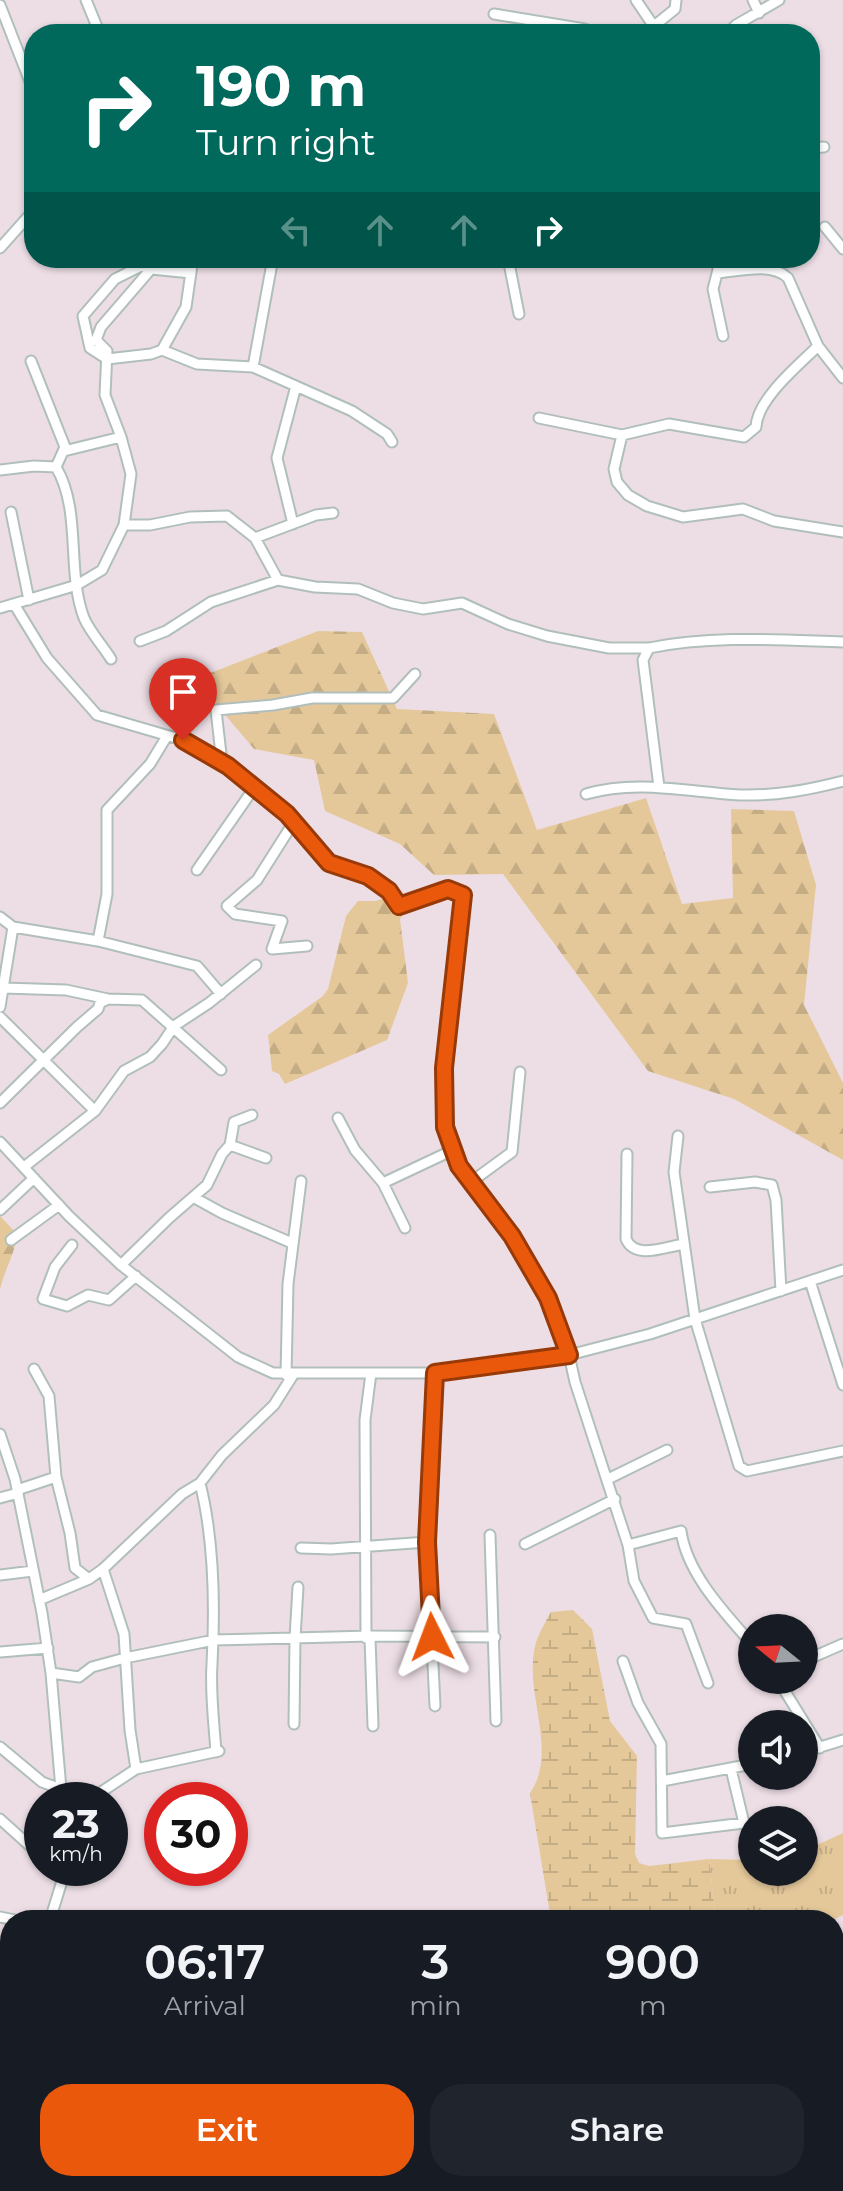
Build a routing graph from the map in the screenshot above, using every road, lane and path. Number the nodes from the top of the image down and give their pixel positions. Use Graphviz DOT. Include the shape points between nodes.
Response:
graph roads {
  1 [pos="86,0"];
  2 [pos="636,0"];
  3 [pos="676,0"];
  4 [pos="753,0"];
  5 [pos="779,0"];
  6 [pos="0,5"];
  7 [pos="759,13"];
  8 [pos="494,14"];
  9 [pos="96,24"];
  10 [pos="555,24"];
  11 [pos="652,24"];
  12 [pos="661,24"];
  13 [pos="738,24"];
  14 [pos="24,66"];
  15 [pos="820,147"];
  16 [pos="824,147"];
  17 [pos="24,221"];
  18 [pos="825,227"];
  19 [pos="0,248"];
  20 [pos="843,249"];
  21 [pos="137,268"];
  22 [pos="148,268"];
  23 [pos="192,268"];
  24 [pos="271,268"];
  25 [pos="510,268"];
  26 [pos="719,268"];
  27 [pos="151,269"];
  28 [pos="191,273"];
  29 [pos="718,273"];
  30 [pos="519,314"];
  31 [pos="723,336"];
  32 [pos="818,346"];
  33 [pos="162,350"];
  34 [pos="107,359"];
  35 [pos="31,361"];
  36 [pos="253,367"];
  37 [pos="842,374"];
  38 [pos="296,386"];
  39 [pos="539,418"];
  40 [pos="622,435"];
  41 [pos="121,437"];
  42 [pos="392,442"];
  43 [pos="64,451"];
  44 [pos="56,467"];
  45 [pos="0,470"];
  46 [pos="11,512"];
  47 [pos="333,513"];
  48 [pos="293,524"];
  49 [pos="124,525"];
  50 [pos="843,532"];
  51 [pos="255,538"];
  52 [pos="278,580"];
  53 [pos="77,585"];
  54 [pos="29,600"];
  55 [pos="14,604"];
  56 [pos="0,608"];
  57 [pos="140,641"];
  58 [pos="843,642"];
  59 [pos="649,648"];
  60 [pos="111,659"];
  61 [pos="415,674"];
  62 [pos="167,736"];
  63 [pos="222,763"];
  64 [pos="843,781"];
  65 [pos="659,787"];
  66 [pos="254,788"];
  67 [pos="586,794"];
  68 [pos="295,820"];
  69 [pos="197,870"];
  70 [pos="0,917"];
  71 [pos="13,927"];
  72 [pos="98,941"];
  73 [pos="307,946"];
  74 [pos="256,965"];
  75 [pos="4,988"];
  76 [pos="221,994"];
  77 [pos="108,999"];
  78 [pos="0,1007"];
  79 [pos="0,1017"];
  80 [pos="174,1026"];
  81 [pos="44,1060"];
  82 [pos="221,1070"];
  83 [pos="520,1072"];
  84 [pos="0,1103"];
  85 [pos="95,1111"];
  86 [pos="252,1115"];
  87 [pos="338,1118"];
  88 [pos="678,1136"];
  89 [pos="0,1142"];
  90 [pos="230,1145"];
  91 [pos="453,1150"];
  92 [pos="627,1154"];
  93 [pos="266,1158"];
  94 [pos="24,1167"];
  95 [pos="34,1178"];
  96 [pos="301,1181"];
  97 [pos="471,1182"];
  98 [pos="383,1183"];
  99 [pos="710,1187"];
  100 [pos="193,1197"];
  101 [pos="59,1205"];
  102 [pos="0,1210"];
  103 [pos="405,1228"];
  104 [pos="11,1240"];
  105 [pos="292,1243"];
  106 [pos="684,1244"];
  107 [pos="72,1245"];
  108 [pos="121,1265"];
  109 [pos="843,1270"];
  110 [pos="136,1276"];
  111 [pos="810,1281"];
  112 [pos="781,1291"];
  113 [pos="695,1319"];
  114 [pos="569,1355"];
  115 [pos="34,1369"];
  116 [pos="371,1373"];
  117 [pos="435,1373"];
  118 [pos="289,1375"];
  119 [pos="843,1385"];
  120 [pos="0,1434"];
  121 [pos="667,1450"];
  122 [pos="843,1451"];
  123 [pos="56,1477"];
  124 [pos="608,1479"];
  125 [pos="200,1483"];
  126 [pos="17,1491"];
  127 [pos="0,1498"];
  128 [pos="615,1499"];
  129 [pos="490,1535"];
  130 [pos="427,1542"];
  131 [pos="525,1544"];
  132 [pos="380,1545"];
  133 [pos="628,1545"];
  134 [pos="365,1546"];
  135 [pos="301,1548"];
  136 [pos="103,1569"];
  137 [pos="33,1571"];
  138 [pos="0,1575"];
  139 [pos="89,1579"];
  140 [pos="298,1587"];
  141 [pos="39,1600"];
  142 [pos="738,1628"];
  143 [pos="369,1637"];
  144 [pos="432,1637"];
  145 [pos="495,1637"];
  146 [pos="295,1638"];
  147 [pos="214,1640"];
  148 [pos="843,1644"];
  149 [pos="48,1648"];
  150 [pos="0,1652"];
  151 [pos="818,1655"];
  152 [pos="125,1658"];
  153 [pos="623,1661"];
  154 [pos="51,1673"];
  155 [pos="708,1683"];
  156 [pos="787,1694"];
  157 [pos="435,1706"];
  158 [pos="496,1721"];
  159 [pos="294,1724"];
  160 [pos="373,1726"];
  161 [pos="843,1740"];
  162 [pos="0,1747"];
  163 [pos="820,1748"];
  164 [pos="738,1767"];
  165 [pos="136,1769"];
  166 [pos="731,1769"];
  167 [pos="662,1781"];
  168 [pos="42,1782"];
  169 [pos="60,1782"];
  170 [pos="116,1782"];
  171 [pos="0,1819"];
  172 [pos="24,1841"];
  173 [pos="59,1886"];
  174 [pos="53,1910"];
  1 -- 9 [label="street"];
  2 -- 11 [label="street"];
  3 -- 12 [label="street"];
  4 -- 7 [label="street"];
  5 -- 7 [label="street"];
  6 -- 14 [label="street"];
  7 -- 13 [label="street"];
  8 -- 10 [label="street"];
  15 -- 16 [label="street"];
  17 -- 19 [label="street"];
  18 -- 20 [label="street"];
  21 -- 34 [label="street" via="115,279 83,316 90,348"];
  22 -- 27 [label="street"];
  23 -- 28 [label="street"];
  24 -- 36 [label="street"];
  25 -- 30 [label="street"];
  26 -- 29 [label="street"];
  27 -- 28 [label="street"];
  27 -- 34 [label="street" via="101,327 96,340 107,351"];
  28 -- 33 [label="street" via="186,307"];
  29 -- 31 [label="street" via="713,289"];
  29 -- 32 [label="street" via="783,273"];
  32 -- 37 [label="street"];
  32 -- 40 [label="street" via="772,393 749,435 669,424"];
  33 -- 34 [label="street"];
  33 -- 36 [label="street" via="197,364"];
  34 -- 41 [label="street" via="105,395"];
  35 -- 43 [label="street"];
  36 -- 38 [label="street"];
  38 -- 42 [label="street" via="352,411"];
  38 -- 48 [label="street" via="277,458"];
  39 -- 40 [label="street"];
  40 -- 50 [label="street" via="614,469 617,482 647,506 683,517 743,509 774,521"];
  41 -- 43 [label="street"];
  41 -- 49 [label="street" via="131,474"];
  43 -- 44 [label="street"];
  44 -- 45 [label="street"];
  44 -- 53 [label="street" via="66,484"];
  46 -- 54 [label="street"];
  47 -- 48 [label="street"];
  48 -- 51 [label="street"];
  49 -- 51 [label="street" via="227,516"];
  49 -- 53 [label="street" via="102,570"];
  51 -- 52 [label="street"];
  52 -- 57 [label="street" via="211,602"];
  52 -- 59 [label="street" via="358,589 423,609 462,603 547,636 609,648"];
  53 -- 54 [label="street"];
  53 -- 60 [label="street" via="84,619"];
  54 -- 55 [label="street"];
  55 -- 56 [label="street"];
  55 -- 62 [label="street" via="47,658 97,715"];
  58 -- 59 [label="street" via="747,639"];
  59 -- 65 [label="street" via="643,660"];
  61 -- 63 [label="street" via="393,698 312,698 216,710"];
  62 -- 63 [label="street"];
  62 -- 72 [label="street" via="150,764 107,810 107,894"];
  63 -- 66 [label="street"];
  64 -- 65 [label="street" via="772,795"];
  65 -- 67 [label="street"];
  66 -- 68 [label="street"];
  66 -- 69 [label="street"];
  68 -- 73 [label="street" via="257,880 227,906 235,914 282,921 272,949"];
  68 -- 91 [label="street" via="329,863 368,876 399,906 448,889 463,895 444,1068 445,1127"];
  70 -- 71 [label="street"];
  71 -- 72 [label="street"];
  71 -- 75 [label="street"];
  72 -- 76 [label="street" via="197,966"];
  74 -- 76 [label="street"];
  75 -- 77 [label="street" via="66,990"];
  75 -- 78 [label="street"];
  76 -- 80 [label="street"];
  77 -- 80 [label="street" via="142,1000"];
  77 -- 81 [label="street"];
  79 -- 81 [label="street"];
  80 -- 82 [label="street"];
  80 -- 85 [label="street" via="150,1057 124,1071"];
  81 -- 84 [label="street"];
  81 -- 85 [label="street"];
  83 -- 97 [label="street" via="512,1152"];
  85 -- 94 [label="street"];
  86 -- 90 [label="street" via="234,1122"];
  87 -- 98 [label="street" via="355,1150"];
  88 -- 106 [label="street" via="674,1172"];
  89 -- 94 [label="street"];
  90 -- 93 [label="street"];
  90 -- 100 [label="street" via="207,1185"];
  91 -- 97 [label="street"];
  91 -- 98 [label="street"];
  92 -- 106 [label="street" via="629,1246 638,1251"];
  94 -- 95 [label="street"];
  95 -- 101 [label="street"];
  95 -- 102 [label="street"];
  96 -- 105 [label="street"];
  97 -- 114 [label="street" via="512,1236 548,1298"];
  98 -- 103 [label="street"];
  99 -- 112 [label="street" via="772,1185"];
  100 -- 105 [label="street"];
  100 -- 108 [label="street"];
  101 -- 104 [label="street"];
  101 -- 108 [label="street"];
  105 -- 118 [label="street"];
  106 -- 113 [label="street"];
  107 -- 110 [label="street" via="55,1267 43,1299 67,1306 88,1295 109,1300"];
  108 -- 110 [label="street"];
  109 -- 111 [label="street"];
  110 -- 118 [label="street" via="238,1357 259,1369"];
  111 -- 112 [label="street"];
  111 -- 119 [label="street"];
  112 -- 113 [label="street"];
  113 -- 114 [label="street"];
  113 -- 122 [label="street" via="742,1469"];
  114 -- 117 [label="street"];
  114 -- 124 [label="street"];
  115 -- 123 [label="street" via="49,1396"];
  116 -- 117 [label="street"];
  116 -- 118 [label="street"];
  116 -- 134 [label="street" via="365,1420"];
  117 -- 130 [label="street"];
  118 -- 125 [label="street" via="274,1405"];
  120 -- 126 [label="street"];
  121 -- 124 [label="street"];
  123 -- 126 [label="street"];
  123 -- 139 [label="street" via="75,1568"];
  124 -- 128 [label="street"];
  125 -- 136 [label="street"];
  125 -- 147 [label="street" via="207,1510"];
  126 -- 127 [label="street"];
  126 -- 137 [label="street"];
  128 -- 131 [label="street"];
  128 -- 133 [label="street"];
  129 -- 145 [label="street"];
  130 -- 132 [label="street"];
  130 -- 144 [label="street"];
  132 -- 134 [label="street"];
  132 -- 143 [label="street" via="368,1567"];
  133 -- 142 [label="street" via="681,1531 686,1553"];
  133 -- 155 [label="street" via="634,1581 653,1618 686,1624"];
  134 -- 135 [label="street"];
  134 -- 143 [label="street"];
  136 -- 139 [label="street"];
  136 -- 152 [label="street" via="124,1634"];
  137 -- 138 [label="street"];
  137 -- 141 [label="street"];
  139 -- 141 [label="street"];
  140 -- 146 [label="street"];
  141 -- 149 [label="street"];
  143 -- 144 [label="street"];
  143 -- 146 [label="street"];
  143 -- 160 [label="street"];
  144 -- 145 [label="street"];
  144 -- 157 [label="street"];
  145 -- 158 [label="street"];
  146 -- 147 [label="street"];
  146 -- 159 [label="street"];
  147 -- 152 [label="street"];
  147 -- 165 [label="street" via="217,1751"];
  148 -- 151 [label="street"];
  149 -- 150 [label="street"];
  149 -- 154 [label="street"];
  152 -- 154 [label="street" via="92,1667 79,1677"];
  152 -- 165 [label="street"];
  153 -- 167 [label="street" via="661,1744"];
  154 -- 169 [label="street"];
  156 -- 163 [label="street"];
  161 -- 163 [label="street"];
  162 -- 168 [label="street"];
  164 -- 166 [label="street"];
  165 -- 170 [label="street"];
  166 -- 167 [label="street"];
  166 -- 167 [label="street" via="744,1823 662,1833"];
  171 -- 172 [label="street"];
  173 -- 174 [label="street"];
}
